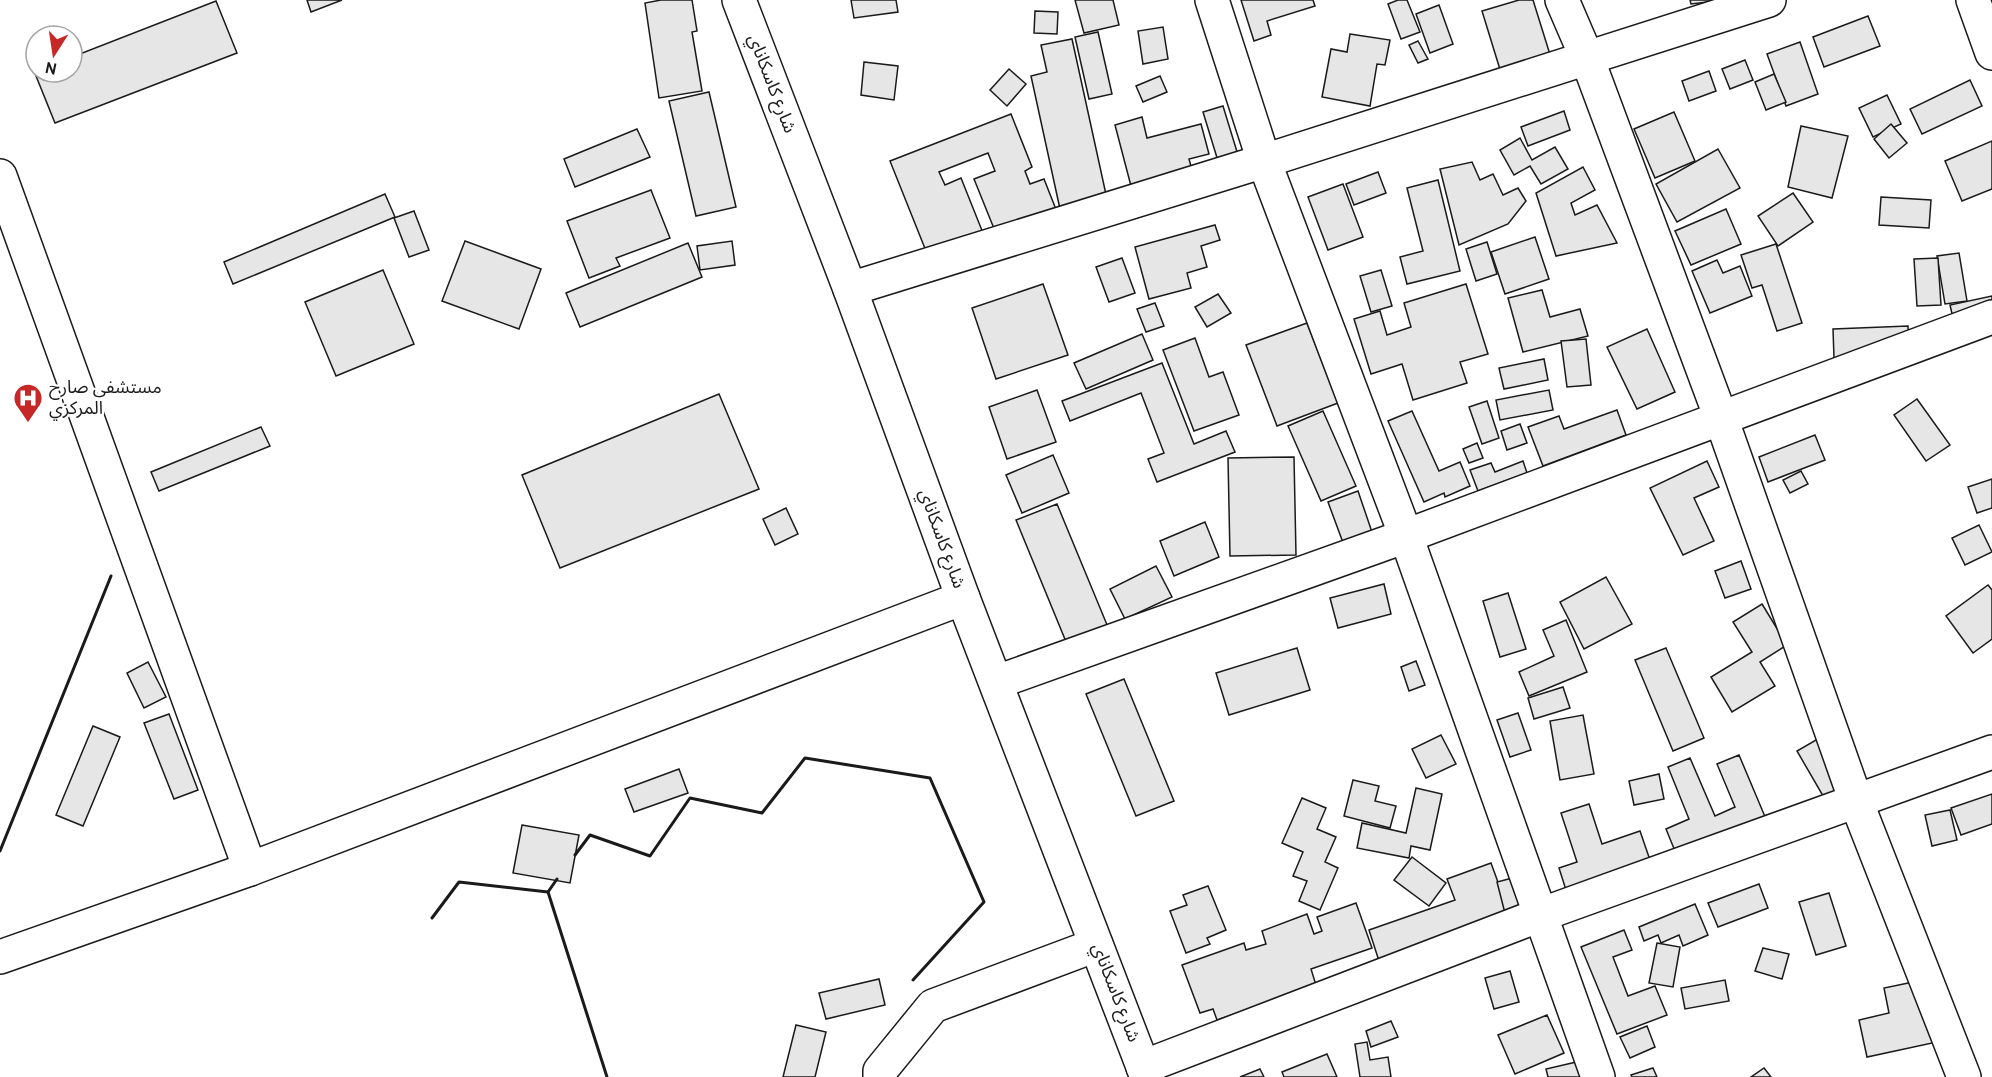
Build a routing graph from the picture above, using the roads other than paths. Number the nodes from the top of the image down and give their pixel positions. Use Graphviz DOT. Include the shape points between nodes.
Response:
graph roads {
  1 [pos="739,0"];
  2 [pos="1212,0"];
  3 [pos="1562,0"];
  4 [pos="1769,0"];
  5 [pos="1972,0"];
  6 [pos="1992,53"];
  7 [pos="1587,58"];
  8 [pos="1264,161"];
  9 [pos="0,176"];
  10 [pos="850,289"];
  11 [pos="1992,317"];
  12 [pos="1721,418"];
  13 [pos="1406,536"];
  14 [pos="963,598"];
  15 [pos="997,682"];
  16 [pos="1992,752"];
  17 [pos="1857,801"];
  18 [pos="250,869"];
  19 [pos="1540,915"];
  20 [pos="1096,945"];
  21 [pos="0,957"];
  22 [pos="1145,1072"];
  23 [pos="880,1077"];
  24 [pos="1598,1077"];
  25 [pos="1964,1077"];
  1 -- 10 [label="street, شارع كاسكاناي"];
  2 -- 8 [label="street"];
  3 -- 7 [label="street"];
  4 -- 7 [label="street"];
  5 -- 6 [label="street"];
  7 -- 8 [label="street"];
  7 -- 12 [label="street"];
  8 -- 10 [label="street"];
  8 -- 13 [label="street"];
  9 -- 18 [label="street"];
  10 -- 14 [label="street, شارع كاسكاناي"];
  11 -- 12 [label="street"];
  12 -- 13 [label="street"];
  12 -- 17 [label="street"];
  13 -- 15 [label="street"];
  13 -- 19 [label="street"];
  14 -- 15 [label="street, شارع كاسكاناي"];
  14 -- 18 [label="street"];
  15 -- 20 [label="street, شارع كاسكاناي"];
  16 -- 17 [label="street"];
  17 -- 19 [label="street"];
  17 -- 25 [label="street"];
  18 -- 21 [label="street"];
  19 -- 22 [label="street"];
  19 -- 24 [label="street"];
  20 -- 22 [label="street, شارع كاسكاناي"];
  20 -- 23 [label="street" via="933,1006 880,1071"];
}
